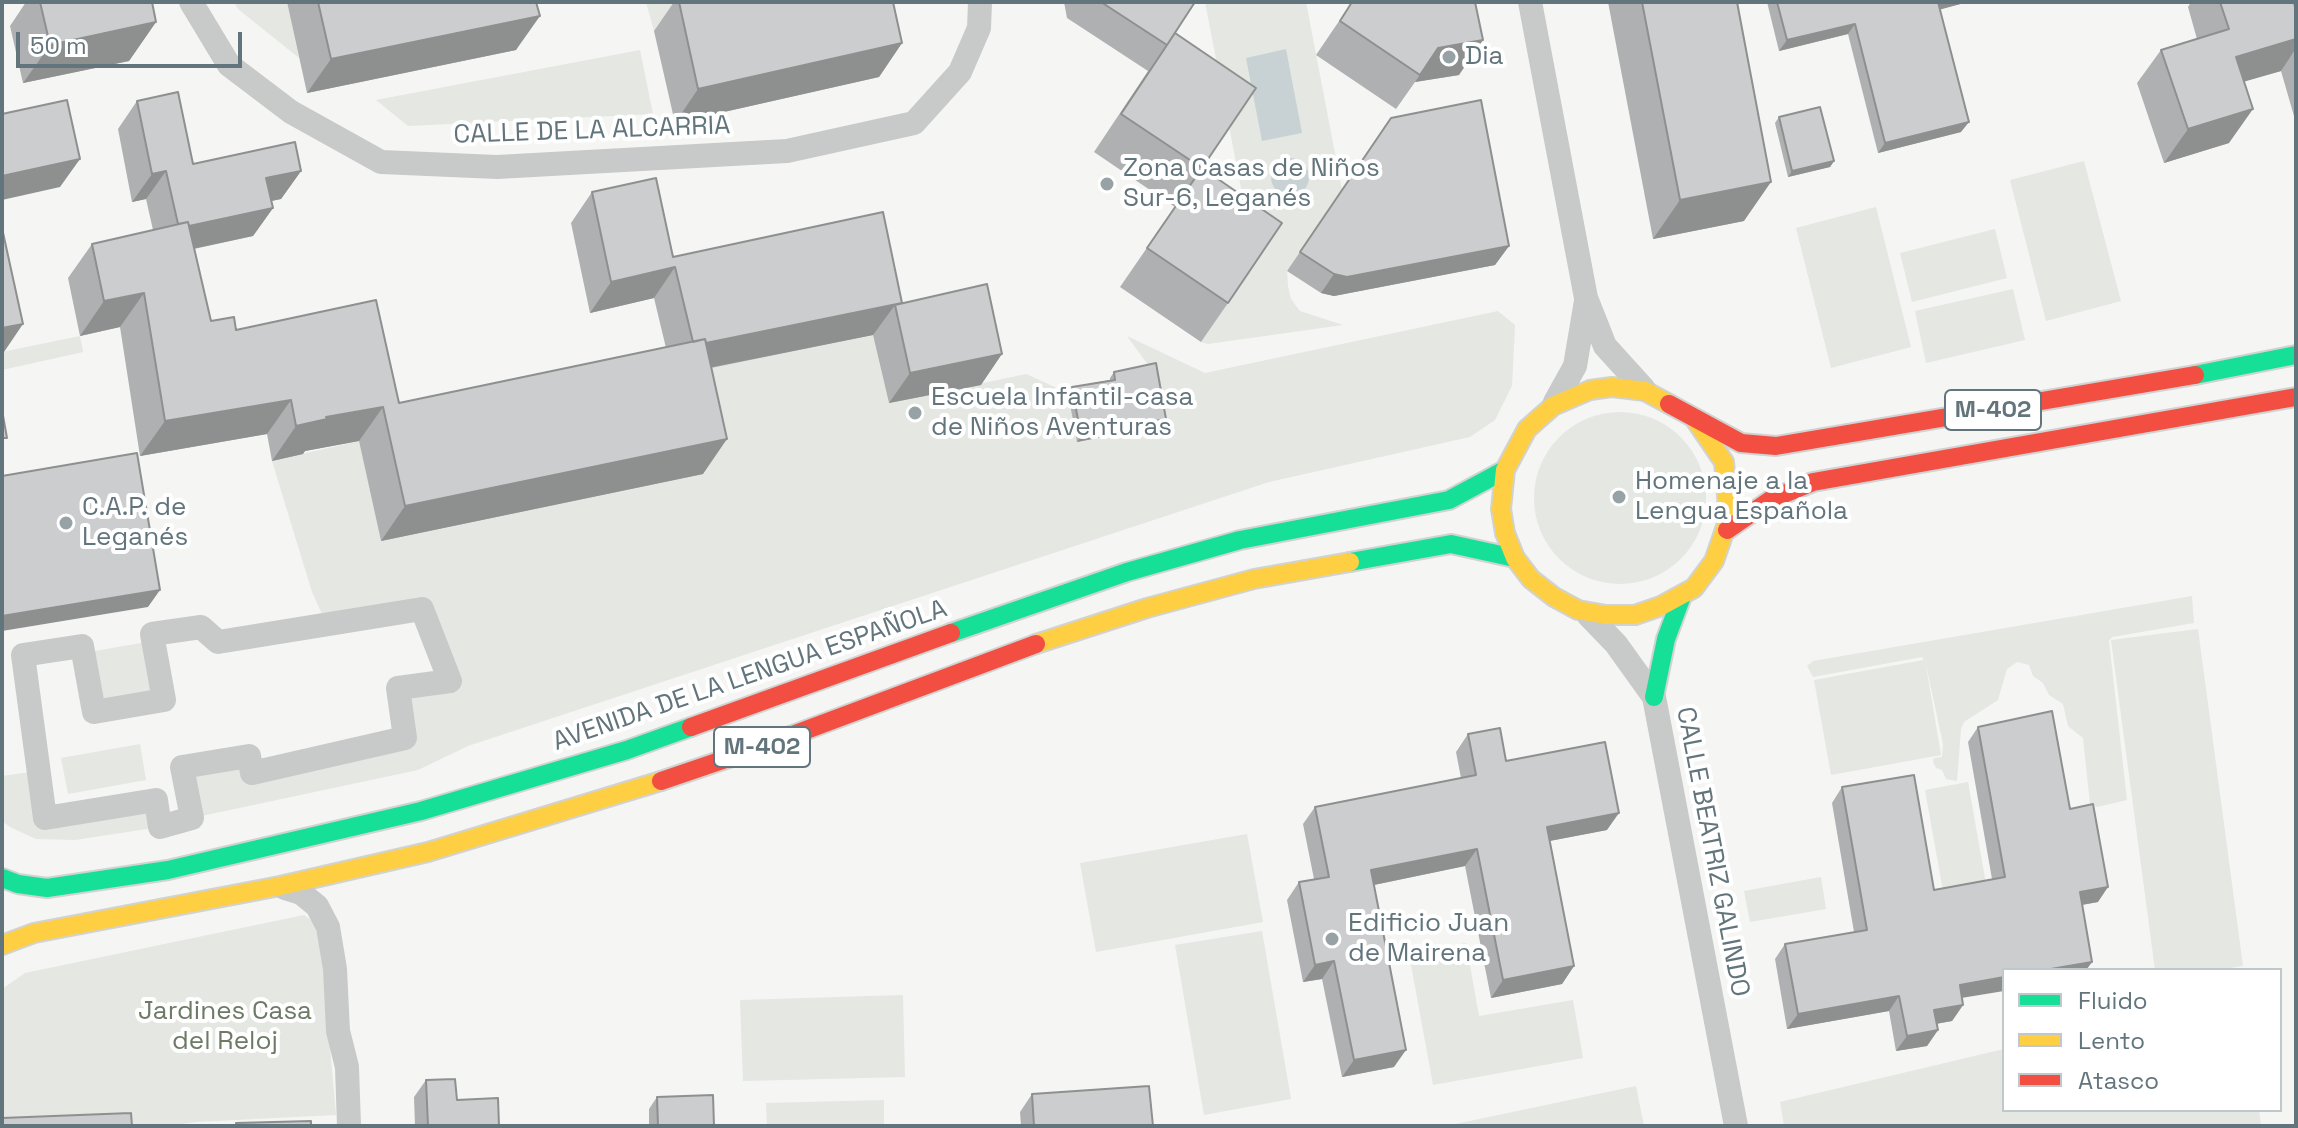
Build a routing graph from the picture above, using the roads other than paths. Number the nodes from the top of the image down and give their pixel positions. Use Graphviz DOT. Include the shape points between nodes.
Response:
graph roads {
  1 [pos="191,2"];
  2 [pos="980,2"];
  3 [pos="1530,2"];
  4 [pos="1586,298"];
  5 [pos="2296,355"];
  6 [pos="1645,391"];
  7 [pos="2296,397"];
  8 [pos="1553,406"];
  9 [pos="1694,418"];
  10 [pos="1505,470"];
  11 [pos="1727,530"];
  12 [pos="1515,558"];
  13 [pos="1682,596"];
  14 [pos="422,609"];
  15 [pos="1584,611"];
  16 [pos="1654,697"];
  17 [pos="2,878"];
  18 [pos="280,886"];
  19 [pos="2,945"];
  20 [pos="349,1126"];
  21 [pos="1736,1126"];
  1 -- 2 [label="street, CALLE DE LA ALCARRIA" via="229,65 291,112 381,162 497,167 787,151 914,123 960,72 979,28"];
  3 -- 4 [label="street"];
  4 -- 6 [label="street" via="1605,346"];
  4 -- 8 [label="street" via="1575,366"];
  5 -- 9 [label="highway, M-402" via="1776,446 1741,443"];
  6 -- 8 [label="highway, M-402" via="1590,390"];
  6 -- 9 [label="highway, M-402"];
  7 -- 11 [label="highway, M-402" via="1813,482 1757,507"];
  8 -- 10 [label="highway, M-402" via="1527,429"];
  9 -- 11 [label="highway, M-402" via="1724,462"];
  10 -- 12 [label="highway, M-402" via="1501,509"];
  10 -- 17 [label="highway, AVENIDA DE LA LENGUA ESPAÑOLA / M-402" via="1449,500 1240,540 1127,572 627,750 421,811 93,883 47,888"];
  11 -- 13 [label="highway, M-402" via="1714,561"];
  12 -- 15 [label="highway, M-402" via="1554,597"];
  12 -- 18 [label="highway, M-402" via="1451,544 1254,579 1029,646 652,784 428,852"];
  13 -- 15 [label="highway, M-402" via="1635,615"];
  13 -- 16 [label="highway"];
  14 -- 14 [label="street" via="218,642 201,627 152,634 164,700 94,712 82,646 23,655 45,818 156,800 160,827 192,818 182,767 249,756 252,773 405,738 398,688 450,681"];
  15 -- 16 [label="street, CALLE BEATRIZ GALINDO"];
  16 -- 21 [label="street, CALLE BEATRIZ GALINDO"];
  18 -- 19 [label="highway, M-402" via="34,933"];
  18 -- 20 [label="street" via="317,906 328,927 348,1078"];
}
